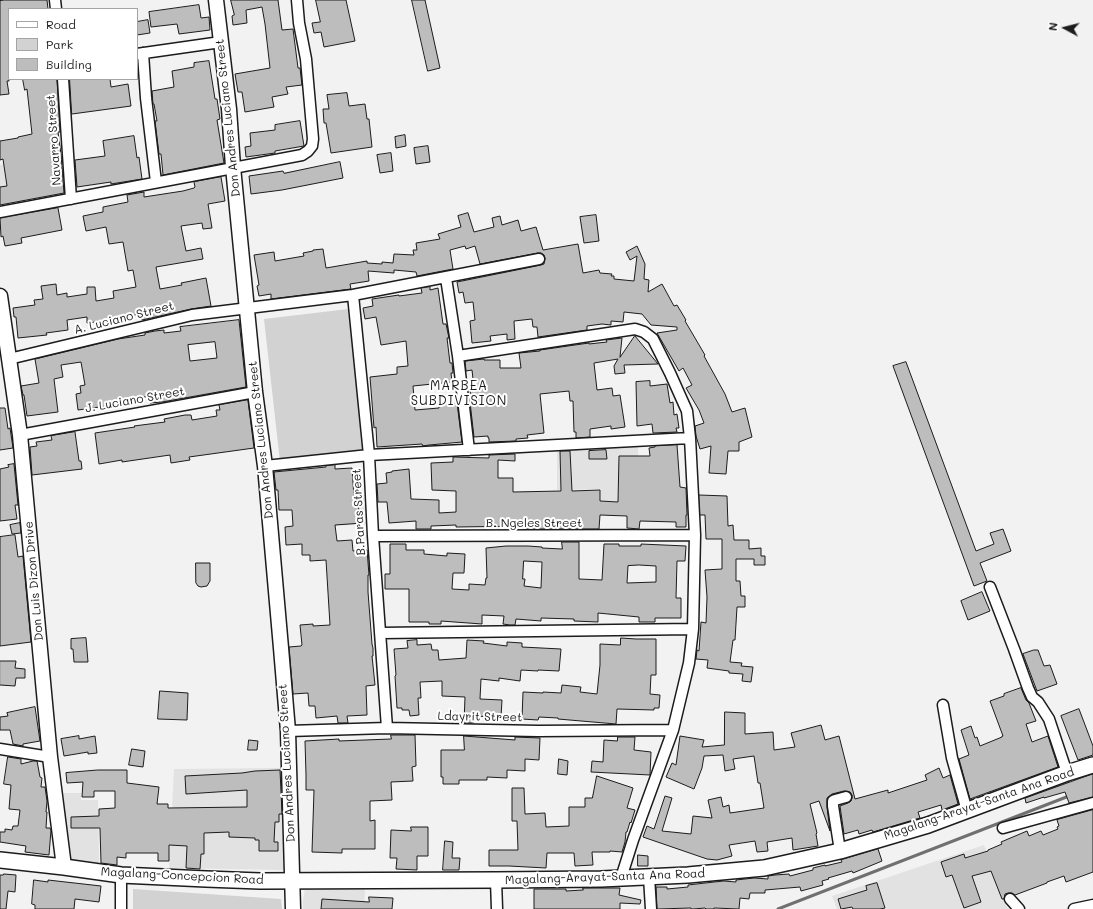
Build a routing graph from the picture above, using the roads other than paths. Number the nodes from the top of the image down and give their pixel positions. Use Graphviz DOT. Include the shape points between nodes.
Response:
graph roads {
  1 [pos="216,0"];
  2 [pos="297,0"];
  3 [pos="221,42"];
  4 [pos="140,54"];
  5 [pos="63,80"];
  6 [pos="233,167"];
  7 [pos="156,182"];
  8 [pos="71,199"];
  9 [pos="0,212"];
  10 [pos="539,259"];
  11 [pos="446,278"];
  12 [pos="352,295"];
  13 [pos="0,296"];
  14 [pos="247,308"];
  15 [pos="458,356"];
  16 [pos="9,359"];
  17 [pos="255,392"];
  18 [pos="20,434"];
  19 [pos="690,438"];
  20 [pos="469,450"];
  21 [pos="369,455"];
  22 [pos="265,466"];
  23 [pos="695,535"];
  24 [pos="373,536"];
  25 [pos="990,587"];
  26 [pos="693,629"];
  27 [pos="381,633"];
  28 [pos="943,705"];
  29 [pos="387,728"];
  30 [pos="673,730"];
  31 [pos="288,731"];
  32 [pos="0,750"];
  33 [pos="50,757"];
  34 [pos="1093,765"];
  35 [pos="1067,773"];
  36 [pos="846,797"];
  37 [pos="1093,803"];
  38 [pos="967,811"];
  39 [pos="1003,828"];
  40 [pos="840,851"];
  41 [pos="0,860"];
  42 [pos="64,867"];
  43 [pos="121,875"];
  44 [pos="649,877"];
  45 [pos="621,878"];
  46 [pos="496,880"];
  47 [pos="293,881"];
  48 [pos="1010,899"];
  49 [pos="1093,905"];
  50 [pos="121,909"];
  51 [pos="293,909"];
  52 [pos="497,909"];
  53 [pos="651,909"];
  54 [pos="1019,909"];
  55 [pos="1074,909"];
  1 -- 3 [label="street, Don Andres Luciano Street"];
  2 -- 6 [label="street" via="306,59 312,146 302,155"];
  3 -- 4 [label="street"];
  3 -- 6 [label="street, Don Andres Luciano Street"];
  4 -- 7 [label="street"];
  5 -- 8 [label="street, Navarro Street"];
  6 -- 7 [label="street"];
  6 -- 14 [label="street, Don Andres Luciano Street"];
  7 -- 8 [label="street"];
  8 -- 9 [label="street"];
  10 -- 11 [label="street, A. Luciano Street"];
  11 -- 12 [label="street, A. Luciano Street"];
  11 -- 15 [label="street"];
  12 -- 14 [label="street, A. Luciano Street"];
  12 -- 21 [label="street, B.Paras Street"];
  13 -- 16 [label="street, Don Luis Dizon Drive"];
  14 -- 16 [label="street, A. Luciano Street" via="192,315"];
  14 -- 17 [label="street, Don Andres Luciano Street"];
  15 -- 19 [label="street" via="634,329 644,332 653,339 687,411"];
  15 -- 20 [label="street"];
  16 -- 18 [label="street, Don Luis Dizon Drive"];
  17 -- 18 [label="street, J. Luciano Street"];
  17 -- 22 [label="street, Don Andres Luciano Street"];
  18 -- 33 [label="street, Don Luis Dizon Drive"];
  19 -- 20 [label="street"];
  19 -- 23 [label="street"];
  20 -- 21 [label="street"];
  21 -- 22 [label="street"];
  21 -- 24 [label="street, B.Paras Street"];
  22 -- 31 [label="street, Don Andres Luciano Street"];
  23 -- 24 [label="street, B. Ngeles Street"];
  23 -- 26 [label="street"];
  24 -- 27 [label="street, B.Paras Street"];
  25 -- 35 [label="street" via="1032,697 1049,718"];
  26 -- 27 [label="street"];
  26 -- 30 [label="street" via="689,663"];
  27 -- 29 [label="street, B.Paras Street"];
  28 -- 38 [label="street" via="952,758"];
  29 -- 30 [label="street, Ldayrit Street" via="538,732"];
  29 -- 31 [label="street, Ldayrit Street"];
  30 -- 45 [label="street"];
  31 -- 47 [label="street, Don Andres Luciano Street"];
  32 -- 33 [label="street"];
  33 -- 42 [label="street, Don Luis Dizon Drive"];
  34 -- 35 [label="main road, Magalang-Arayat-Santa Ana Road"];
  35 -- 38 [label="main road, Magalang-Arayat-Santa Ana Road"];
  36 -- 40 [label="street" via="833,801"];
  37 -- 39 [label="street"];
  38 -- 40 [label="main road, Magalang-Arayat-Santa Ana Road"];
  40 -- 44 [label="main road, Magalang-Arayat-Santa Ana Road" via="764,868"];
  41 -- 42 [label="main road, Magalang-Concepcion Road"];
  42 -- 43 [label="main road, Magalang-Concepcion Road"];
  43 -- 47 [label="main road, Magalang-Concepcion Road" via="206,880"];
  43 -- 50 [label="street"];
  44 -- 45 [label="main road, Magalang-Arayat-Santa Ana Road"];
  44 -- 53 [label="street"];
  45 -- 46 [label="main road, Magalang-Arayat-Santa Ana Road"];
  46 -- 47 [label="main road, Magalang-Arayat-Santa Ana Road"];
  46 -- 52 [label="street"];
  47 -- 51 [label="street, Don Andres Luciano Street"];
  48 -- 54 [label="street"];
  49 -- 55 [label="street"];
}
